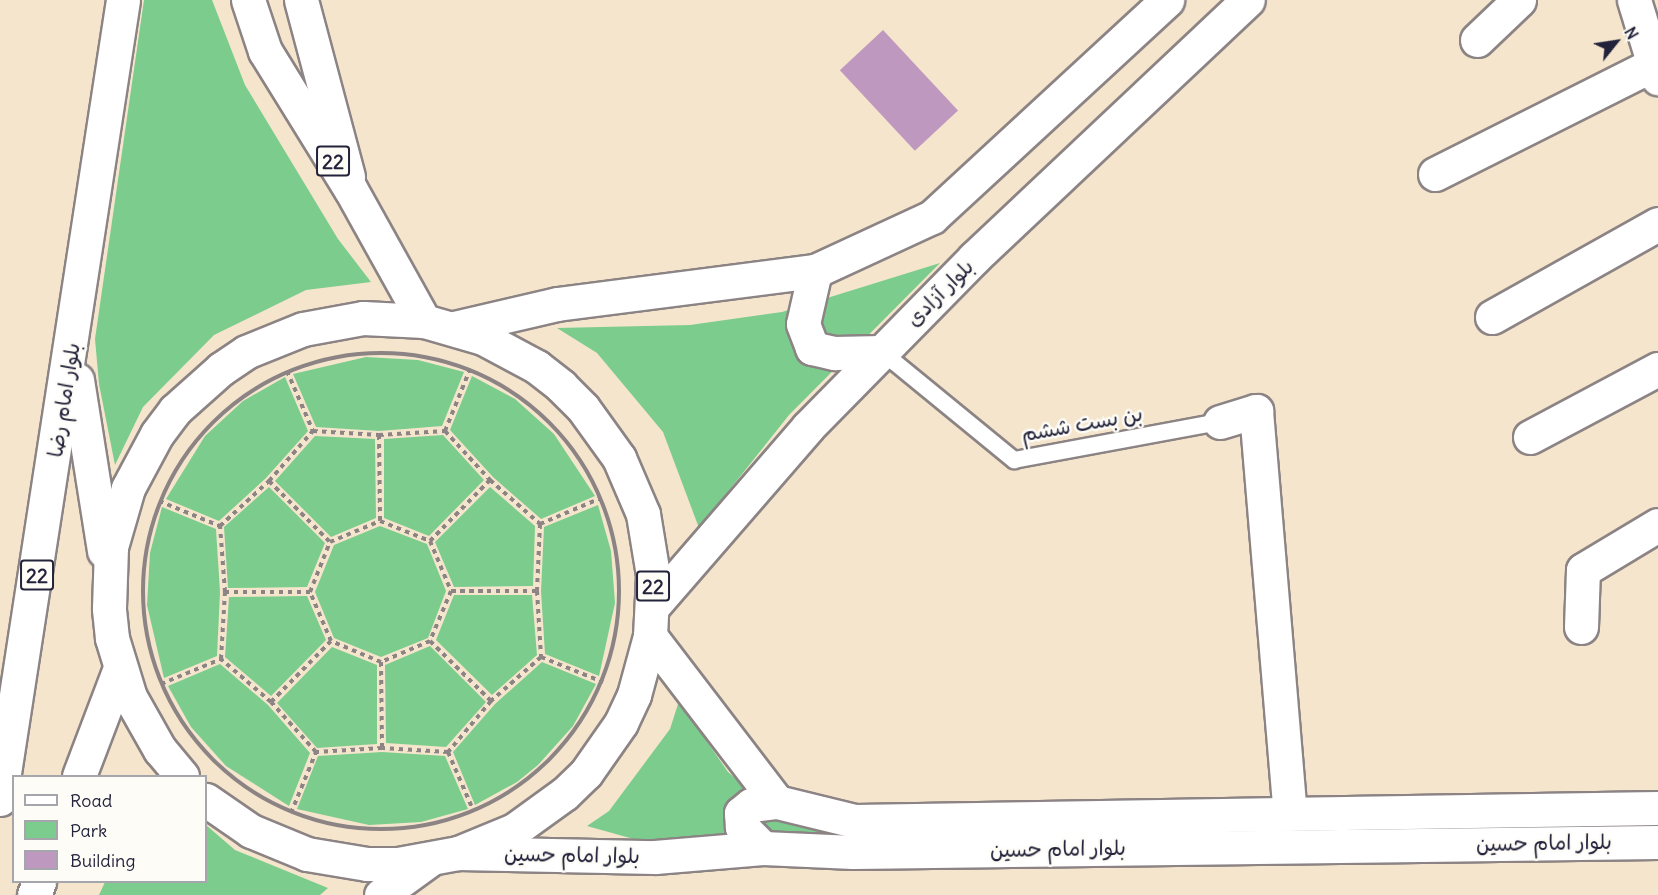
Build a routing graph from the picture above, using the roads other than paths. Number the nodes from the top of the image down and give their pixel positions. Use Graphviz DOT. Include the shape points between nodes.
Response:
graph roads {
  1 [pos="123,0"];
  2 [pos="248,0"];
  3 [pos="301,0"];
  4 [pos="1167,0"];
  5 [pos="1248,0"];
  6 [pos="1519,0"];
  7 [pos="1634,0"];
  8 [pos="1478,40"];
  9 [pos="1656,71"];
  10 [pos="1435,174"];
  11 [pos="351,190"];
  12 [pos="1658,224"];
  13 [pos="815,271"];
  14 [pos="1492,317"];
  15 [pos="453,329"];
  16 [pos="72,352"];
  17 [pos="882,352"];
  18 [pos="1658,369"];
  19 [pos="1220,422"];
  20 [pos="1530,437"];
  21 [pos="1658,525"];
  22 [pos="108,577"];
  23 [pos="652,621"];
  24 [pos="1581,627"];
  25 [pos="125,683"];
  26 [pos="80,775"];
  27 [pos="180,775"];
  28 [pos="0,799"];
  29 [pos="207,801"];
  30 [pos="777,802"];
  31 [pos="1658,808"];
  32 [pos="1290,814"];
  33 [pos="1658,842"];
  34 [pos="763,848"];
  35 [pos="458,852"];
  36 [pos="381,895"];
  1 -- 16 [label="main road, بلوار امام رضا / 22"];
  2 -- 11 [label="main road, 22" via="265,51"];
  3 -- 11 [label="main road"];
  4 -- 13 [label="main road" via="932,217"];
  5 -- 17 [label="main road, بلوار آزادی" via="974,258"];
  6 -- 8 [label="main road"];
  7 -- 9 [label="main road"];
  9 -- 10 [label="main road"];
  11 -- 15 [label="main road, 22"];
  12 -- 14 [label="main road"];
  13 -- 15 [label="main road" via="557,304"];
  13 -- 17 [label="main road" via="803,324 812,348 834,353"];
  15 -- 22 [label="main road, 22" via="363,318 312,326 274,339 221,369 183,403 157,434 128,488 111,547"];
  15 -- 23 [label="main road, 22" via="537,367 576,401 602,432 632,485 650,544"];
  16 -- 22 [label="main road"];
  16 -- 28 [label="main road, بلوار امام رضا / 22"];
  17 -- 19 [label="lane, بن بست ششم" via="1014,460"];
  17 -- 23 [label="main road, بلوار آزادی" via="808,427"];
  18 -- 20 [label="main road"];
  19 -- 32 [label="main road" via="1256,411"];
  21 -- 24 [label="main road" via="1582,570"];
  22 -- 25 [label="main road, 22" via="112,638"];
  23 -- 30 [label="main road"];
  23 -- 35 [label="main road, 22" via="634,695 604,748 571,787 540,814"];
  25 -- 26 [label="main road"];
  25 -- 27 [label="main road, 22" via="160,750"];
  29 -- 35 [label="main road, 22" via="278,844 337,861 378,864"];
  30 -- 32 [label="main road, بلوار امام حسین" via="855,821"];
  30 -- 34 [label="main road" via="751,806 741,813 742,827"];
  31 -- 32 [label="main road, بلوار امام حسین"];
  33 -- 34 [label="main road, بلوار امام حسین" via="852,852"];
  34 -- 35 [label="main road, بلوار امام حسین" via="655,857"];
  35 -- 36 [label="main road, 22"];
}
